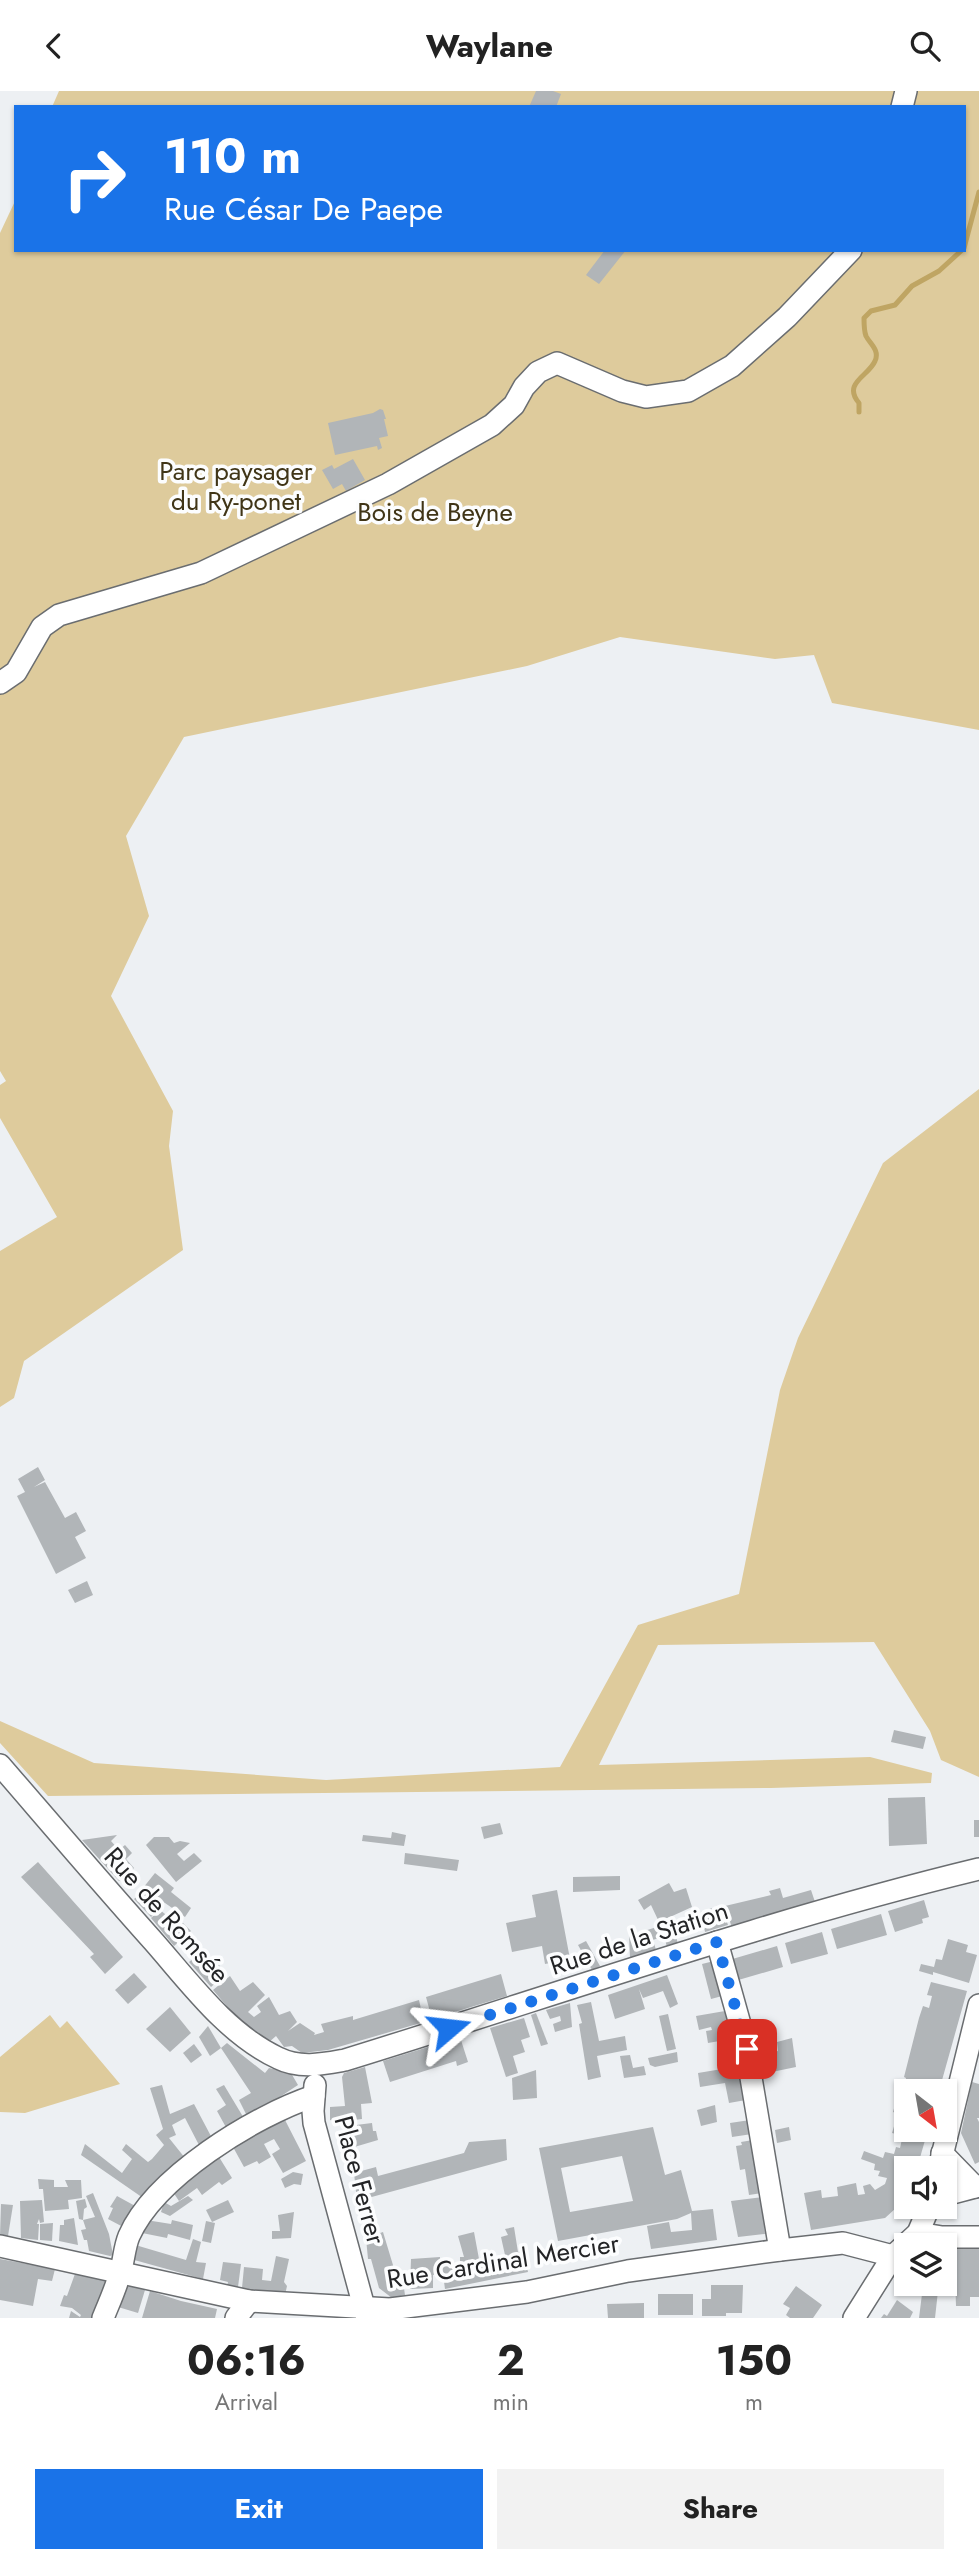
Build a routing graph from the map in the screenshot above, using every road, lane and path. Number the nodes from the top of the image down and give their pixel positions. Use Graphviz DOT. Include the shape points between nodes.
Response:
graph roads {
  1 [pos="849,252"];
  2 [pos="0,683"];
  3 [pos="0,1765"];
  4 [pos="979,1869"];
  5 [pos="717,1942"];
  6 [pos="979,2005"];
  7 [pos="317,2066"];
  8 [pos="314,2096"];
  9 [pos="941,2156"];
  10 [pos="957,2173"];
  11 [pos="977,2187"];
  12 [pos="957,2192"];
  13 [pos="924,2219"];
  14 [pos="918,2233"];
  15 [pos="957,2237"];
  16 [pos="979,2237"];
  17 [pos="0,2246"];
  18 [pos="780,2250"];
  19 [pos="893,2256"];
  20 [pos="121,2271"];
  21 [pos="243,2310"];
  22 [pos="366,2313"];
  23 [pos="103,2318"];
  24 [pos="854,2318"];
  1 -- 2 [label="street" via="732,366 688,391 646,397 557,363 538,372 514,405 492,425 387,484 201,573 59,615 42,627 16,672"];
  3 -- 7 [label="street, Rue de Romsée" via="208,2003 254,2045 280,2060"];
  4 -- 5 [label="street, Rue de la Station"];
  5 -- 7 [label="street, Rue de la Station"];
  5 -- 18 [label="street" via="745,2042"];
  6 -- 9 [label="street"];
  7 -- 8 [label="street, Place Ferrer"];
  8 -- 20 [label="street" via="265,2117 178,2175 141,2214 126,2245"];
  8 -- 22 [label="street, Place Ferrer" via="314,2123"];
  10 -- 11 [label="street"];
  11 -- 12 [label="street"];
  13 -- 14 [label="street"];
  15 -- 16 [label="street"];
  17 -- 20 [label="street, Rue Cardinal Mercier"];
  18 -- 19 [label="street, Rue Cardinal Mercier" via="843,2243"];
  18 -- 22 [label="street, Rue Cardinal Mercier"];
  19 -- 24 [label="street"];
  20 -- 21 [label="street, Rue Cardinal Mercier"];
  20 -- 23 [label="street"];
  21 -- 22 [label="street, Rue Cardinal Mercier"];
}
